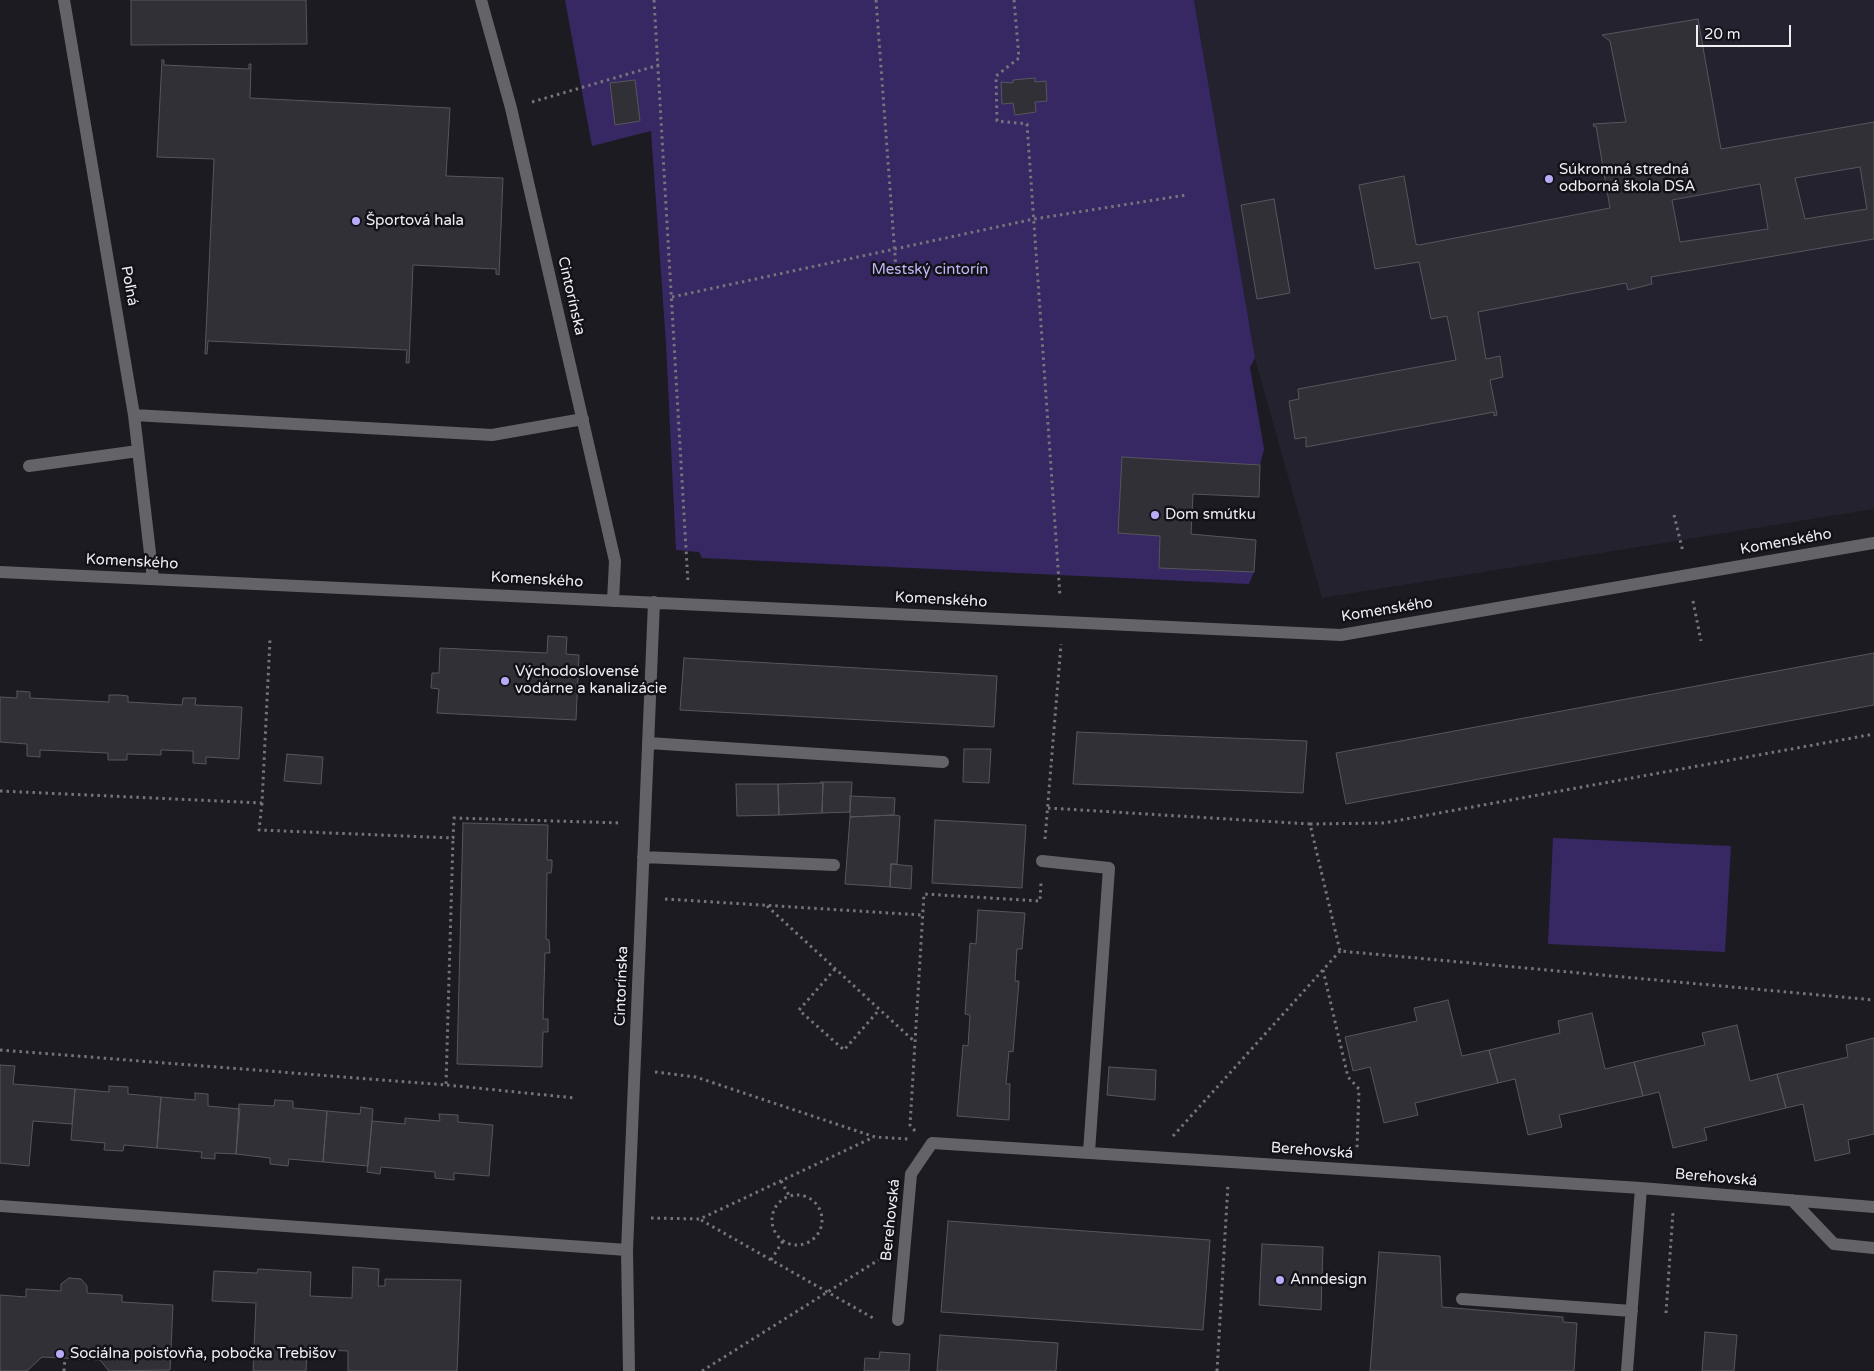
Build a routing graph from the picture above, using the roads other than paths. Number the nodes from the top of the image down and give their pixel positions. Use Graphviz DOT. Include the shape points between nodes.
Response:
graph roads {
  1 [pos="64,0"];
  2 [pos="481,0"];
  3 [pos="134,415"];
  4 [pos="583,419"];
  5 [pos="138,451"];
  6 [pos="30,466"];
  7 [pos="1874,543"];
  8 [pos="0,572"];
  9 [pos="153,579"];
  10 [pos="613,600"];
  11 [pos="654,602"];
  12 [pos="648,743"];
  13 [pos="943,762"];
  14 [pos="643,856"];
  15 [pos="1042,861"];
  16 [pos="834,865"];
  17 [pos="1089,1152"];
  18 [pos="1641,1188"];
  19 [pos="1792,1200"];
  20 [pos="0,1206"];
  21 [pos="1874,1207"];
  22 [pos="1874,1248"];
  23 [pos="627,1250"];
  24 [pos="1462,1299"];
  25 [pos="1632,1311"];
  26 [pos="898,1320"];
  27 [pos="629,1371"];
  28 [pos="1627,1371"];
  1 -- 3 [label="street, Poľná"];
  2 -- 4 [label="street, Cintorínska" via="511,108"];
  3 -- 4 [label="street" via="492,436"];
  3 -- 5 [label="street, Poľná"];
  4 -- 10 [label="street, Cintorínska" via="615,561"];
  5 -- 6 [label="street"];
  5 -- 9 [label="street, Poľná"];
  7 -- 11 [label="street, Komenského" via="1341,635"];
  8 -- 9 [label="street, Komenského"];
  9 -- 10 [label="street, Komenského"];
  10 -- 11 [label="street, Komenského"];
  11 -- 12 [label="street, Cintorínska"];
  12 -- 13 [label="street"];
  12 -- 14 [label="street, Cintorínska"];
  14 -- 16 [label="street"];
  14 -- 23 [label="street, Cintorínska"];
  15 -- 17 [label="street" via="1109,868"];
  17 -- 18 [label="street, Berehovská"];
  17 -- 26 [label="street, Berehovská" via="925,1144 911,1174"];
  18 -- 19 [label="street, Berehovská"];
  18 -- 25 [label="street"];
  19 -- 21 [label="street, Berehovská"];
  19 -- 22 [label="street" via="1834,1244"];
  20 -- 23 [label="street"];
  23 -- 27 [label="street, Cintorínska"];
  24 -- 25 [label="street"];
  25 -- 28 [label="street"];
}
